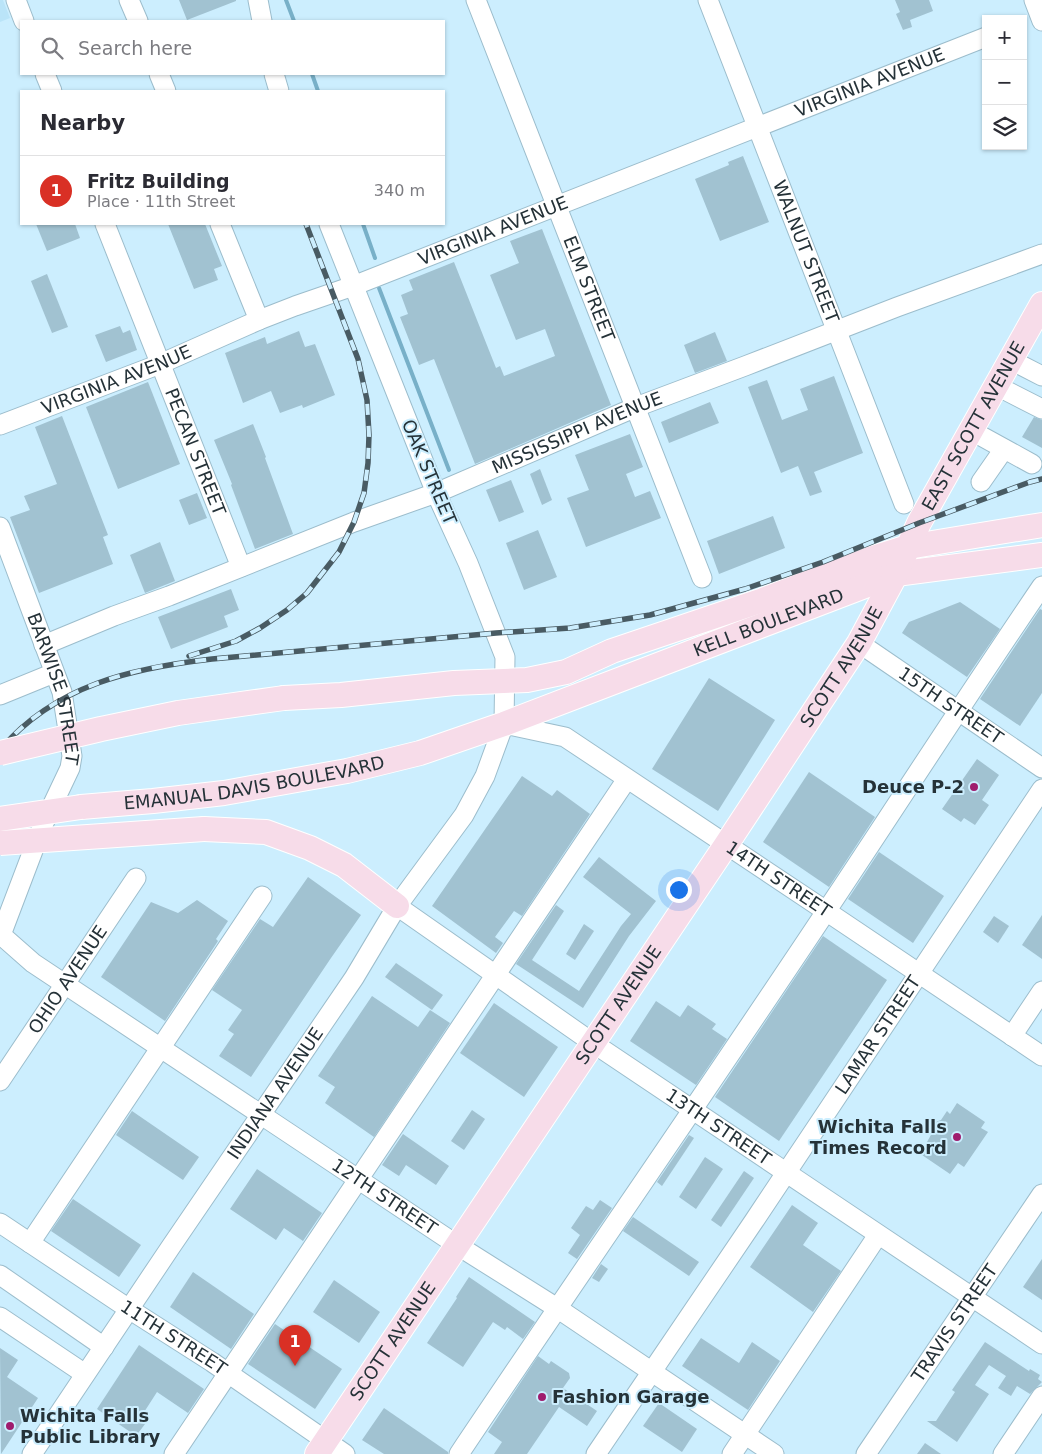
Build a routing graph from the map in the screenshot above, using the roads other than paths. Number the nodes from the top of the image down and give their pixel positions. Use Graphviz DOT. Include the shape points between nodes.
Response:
graph roads {
  1 [pos="16,0"];
  2 [pos="129,0"];
  3 [pos="258,0"];
  4 [pos="476,0"];
  5 [pos="708,0"];
  6 [pos="24,20"];
  7 [pos="138,20"];
  8 [pos="262,20"];
  9 [pos="982,40"];
  10 [pos="45,75"];
  11 [pos="159,75"];
  12 [pos="274,75"];
  13 [pos="52,90"];
  14 [pos="166,90"];
  15 [pos="279,90"];
  16 [pos="758,127"];
  17 [pos="557,206"];
  18 [pos="104,225"];
  19 [pos="220,225"];
  20 [pos="330,225"];
  21 [pos="1042,254"];
  22 [pos="353,286"];
  23 [pos="1042,304"];
  24 [pos="259,320"];
  25 [pos="836,331"];
  26 [pos="1011,360"];
  27 [pos="160,364"];
  28 [pos="1042,376"];
  29 [pos="997,386"];
  30 [pos="636,407"];
  31 [pos="1042,409"];
  32 [pos="0,425"];
  33 [pos="972,431"];
  34 [pos="1004,449"];
  35 [pos="1032,464"];
  36 [pos="981,482"];
  37 [pos="436,493"];
  38 [pos="904,504"];
  39 [pos="1042,525"];
  40 [pos="0,527"];
  41 [pos="908,547"];
  42 [pos="1042,554"];
  43 [pos="241,567"];
  44 [pos="896,574"];
  45 [pos="702,578"];
  46 [pos="1042,586"];
  47 [pos="859,644"];
  48 [pos="44,646"];
  49 [pos="54,673"];
  50 [pos="505,681"];
  51 [pos="0,695"];
  52 [pos="958,711"];
  53 [pos="504,724"];
  54 [pos="0,753"];
  55 [pos="1042,768"];
  56 [pos="627,779"];
  57 [pos="1042,789"];
  58 [pos="0,819"];
  59 [pos="0,843"];
  60 [pos="726,845"];
  61 [pos="136,878"];
  62 [pos="262,896"];
  63 [pos="397,906"];
  64 [pos="826,911"];
  65 [pos="0,935"];
  66 [pos="919,974"];
  67 [pos="496,975"];
  68 [pos="65,984"];
  69 [pos="1042,991"];
  70 [pos="1012,1036"];
  71 [pos="593,1043"];
  72 [pos="161,1048"];
  73 [pos="1042,1056"];
  74 [pos="0,1081"];
  75 [pos="692,1108"];
  76 [pos="261,1114"];
  77 [pos="786,1172"];
  78 [pos="359,1179"];
  79 [pos="1042,1194"];
  80 [pos="0,1223"];
  81 [pos="878,1235"];
  82 [pos="30,1243"];
  83 [pos="457,1245"];
  84 [pos="0,1275"];
  85 [pos="972,1298"];
  86 [pos="556,1308"];
  87 [pos="129,1309"];
  88 [pos="0,1317"];
  89 [pos="1042,1344"];
  90 [pos="104,1347"];
  91 [pos="651,1371"];
  92 [pos="229,1373"];
  93 [pos="85,1374"];
  94 [pos="1042,1396"];
  95 [pos="745,1434"];
  96 [pos="321,1447"];
  97 [pos="32,1454"];
  98 [pos="174,1454"];
  99 [pos="346,1454"];
  100 [pos="459,1454"];
  101 [pos="596,1454"];
  102 [pos="732,1454"];
  103 [pos="774,1454"];
  104 [pos="866,1454"];
  105 [pos="1004,1454"];
  1 -- 6 [label="street"];
  2 -- 7 [label="street"];
  3 -- 8 [label="street"];
  4 -- 17 [label="street, ELM STREET"];
  5 -- 16 [label="street, WALNUT STREET"];
  9 -- 16 [label="street, VIRGINIA AVENUE"];
  10 -- 13 [label="street"];
  11 -- 14 [label="street"];
  12 -- 15 [label="street"];
  16 -- 17 [label="street, VIRGINIA AVENUE"];
  16 -- 25 [label="street, WALNUT STREET"];
  17 -- 22 [label="street, VIRGINIA AVENUE"];
  17 -- 30 [label="street, ELM STREET"];
  18 -- 27 [label="street, PECAN STREET"];
  19 -- 24 [label="street"];
  20 -- 22 [label="street, OAK STREET"];
  21 -- 25 [label="street, MISSISSIPPI AVENUE"];
  22 -- 24 [label="street, VIRGINIA AVENUE"];
  22 -- 37 [label="street, OAK STREET"];
  23 -- 26 [label="main road, EAST SCOTT AVENUE"];
  24 -- 27 [label="street, VIRGINIA AVENUE"];
  25 -- 30 [label="street, MISSISSIPPI AVENUE"];
  25 -- 38 [label="street, WALNUT STREET"];
  26 -- 28 [label="street"];
  26 -- 29 [label="main road, EAST SCOTT AVENUE"];
  27 -- 32 [label="street, VIRGINIA AVENUE"];
  27 -- 43 [label="street, PECAN STREET"];
  29 -- 31 [label="street"];
  29 -- 33 [label="main road, EAST SCOTT AVENUE"];
  30 -- 37 [label="street, MISSISSIPPI AVENUE"];
  30 -- 45 [label="street, ELM STREET"];
  33 -- 34 [label="street"];
  33 -- 41 [label="main road, EAST SCOTT AVENUE"];
  34 -- 35 [label="street"];
  34 -- 36 [label="street"];
  37 -- 43 [label="street, MISSISSIPPI AVENUE"];
  37 -- 50 [label="street, OAK STREET" via="505,656"];
  39 -- 41 [label="main road, KELL BOULEVARD"];
  40 -- 48 [label="street, BARWISE STREET"];
  41 -- 44 [label="main road, SCOTT AVENUE"];
  41 -- 50 [label="main road, KELL BOULEVARD" via="612,651 566,672"];
  42 -- 44 [label="main road, KELL BOULEVARD"];
  43 -- 48 [label="street, MISSISSIPPI AVENUE"];
  44 -- 47 [label="main road, SCOTT AVENUE"];
  44 -- 53 [label="main road, KELL BOULEVARD"];
  46 -- 52 [label="street"];
  47 -- 52 [label="street, 15TH STREET"];
  47 -- 60 [label="main road, SCOTT AVENUE"];
  48 -- 49 [label="street, BARWISE STREET"];
  49 -- 51 [label="street"];
  49 -- 65 [label="street, BARWISE STREET" via="62,692 72,756 70,768 42,827"];
  50 -- 53 [label="street, OAK STREET"];
  50 -- 54 [label="main road, bridge" via="284,698 178,713"];
  52 -- 55 [label="street, 15TH STREET"];
  52 -- 64 [label="street"];
  53 -- 56 [label="street, 14TH STREET" via="565,737"];
  53 -- 58 [label="main road, EMANUAL DAVIS BOULEVARD, bridge" via="420,753 347,771 224,793 81,807"];
  53 -- 63 [label="street, INDIANA AVENUE" via="485,776 464,815"];
  56 -- 60 [label="street, 14TH STREET"];
  56 -- 67 [label="street"];
  57 -- 66 [label="street, LAMAR STREET"];
  59 -- 63 [label="main road, bridge" via="204,829 266,832 344,865"];
  60 -- 64 [label="street, 14TH STREET"];
  60 -- 71 [label="main road, SCOTT AVENUE"];
  61 -- 68 [label="street, OHIO AVENUE"];
  62 -- 72 [label="street"];
  63 -- 67 [label="street, 13TH STREET"];
  63 -- 76 [label="street, INDIANA AVENUE" via="354,978"];
  64 -- 66 [label="street, 14TH STREET"];
  64 -- 75 [label="street"];
  65 -- 68 [label="street, 12TH STREET"];
  66 -- 70 [label="street, 14TH STREET"];
  66 -- 77 [label="street, LAMAR STREET"];
  67 -- 71 [label="street, 13TH STREET"];
  67 -- 78 [label="street"];
  68 -- 72 [label="street, 12TH STREET"];
  68 -- 74 [label="street, OHIO AVENUE"];
  69 -- 70 [label="street"];
  70 -- 73 [label="street, 14TH STREET"];
  71 -- 75 [label="street, 13TH STREET"];
  71 -- 83 [label="main road, SCOTT AVENUE"];
  72 -- 76 [label="street, 12TH STREET"];
  72 -- 82 [label="street"];
  75 -- 77 [label="street, 13TH STREET"];
  75 -- 86 [label="street"];
  76 -- 78 [label="street, 12TH STREET"];
  76 -- 87 [label="street, INDIANA AVENUE"];
  77 -- 81 [label="street, 13TH STREET"];
  77 -- 91 [label="street, LAMAR STREET"];
  78 -- 83 [label="street, 12TH STREET"];
  78 -- 92 [label="street"];
  79 -- 85 [label="street, TRAVIS STREET"];
  80 -- 82 [label="street, 11TH STREET"];
  81 -- 85 [label="street, 13TH STREET"];
  81 -- 95 [label="street"];
  82 -- 87 [label="street, 11TH STREET"];
  83 -- 86 [label="street, 12TH STREET"];
  83 -- 96 [label="main road, SCOTT AVENUE"];
  84 -- 90 [label="street"];
  85 -- 89 [label="street, 13TH STREET"];
  85 -- 104 [label="street, TRAVIS STREET"];
  86 -- 91 [label="street, 12TH STREET"];
  86 -- 100 [label="street"];
  87 -- 90 [label="street, INDIANA AVENUE"];
  87 -- 92 [label="street, 11TH STREET"];
  88 -- 93 [label="street"];
  90 -- 93 [label="street, INDIANA AVENUE"];
  91 -- 95 [label="street, 12TH STREET"];
  91 -- 101 [label="street, LAMAR STREET"];
  92 -- 96 [label="street, 11TH STREET"];
  92 -- 98 [label="street"];
  93 -- 97 [label="street, INDIANA AVENUE"];
  94 -- 105 [label="street"];
  95 -- 102 [label="street"];
  95 -- 103 [label="street, 12TH STREET"];
  96 -- 99 [label="street, 11TH STREET"];
}
